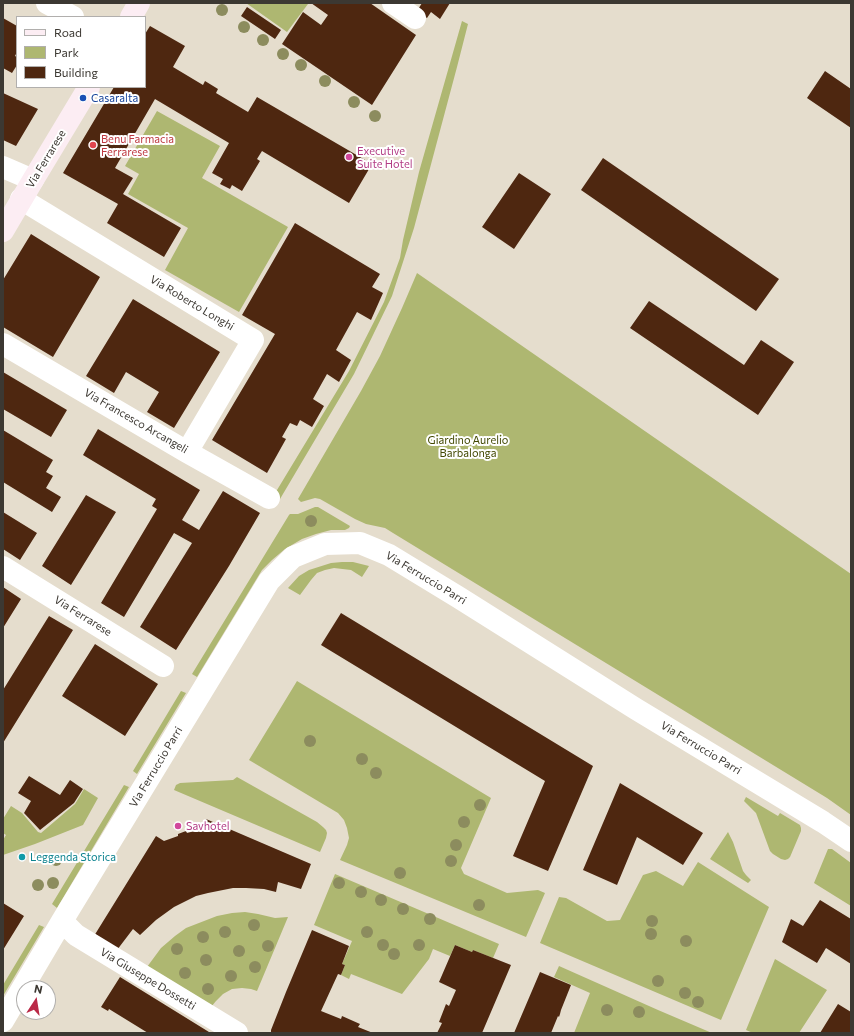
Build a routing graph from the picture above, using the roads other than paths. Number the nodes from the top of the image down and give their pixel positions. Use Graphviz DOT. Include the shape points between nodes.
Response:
graph roads {
  1 [pos="47,3"];
  2 [pos="139,3"];
  3 [pos="392,3"];
  4 [pos="71,16"];
  5 [pos="132,16"];
  6 [pos="414,18"];
  7 [pos="88,88"];
  8 [pos="3,167"];
  9 [pos="33,180"];
  10 [pos="21,199"];
  11 [pos="3,231"];
  12 [pos="3,344"];
  13 [pos="187,452"];
  14 [pos="269,498"];
  15 [pos="3,567"];
  16 [pos="162,666"];
  17 [pos="851,841"];
  18 [pos="62,921"];
  19 [pos="3,1022"];
  20 [pos="237,1033"];
  1 -- 4 [label="street"];
  2 -- 5 [label="main road"];
  3 -- 6 [label="street"];
  7 -- 9 [label="main road, Via Ferrarese"];
  8 -- 9 [label="street"];
  9 -- 10 [label="main road, Via Ferrarese"];
  10 -- 11 [label="main road, Via Ferrarese"];
  10 -- 13 [label="street, Via Roberto Longhi" via="253,340"];
  12 -- 13 [label="street, Via Francesco Arcangeli"];
  13 -- 14 [label="street, Via Francesco Arcangeli"];
  15 -- 16 [label="street, Via Ferrarese"];
  17 -- 18 [label="street, Via Ferruccio Parri" via="389,555 360,543 325,544 293,557 269,582"];
  18 -- 19 [label="street, Via Ferruccio Parri"];
  18 -- 20 [label="street, Via Giuseppe Dossetti" via="76,935"];
}
